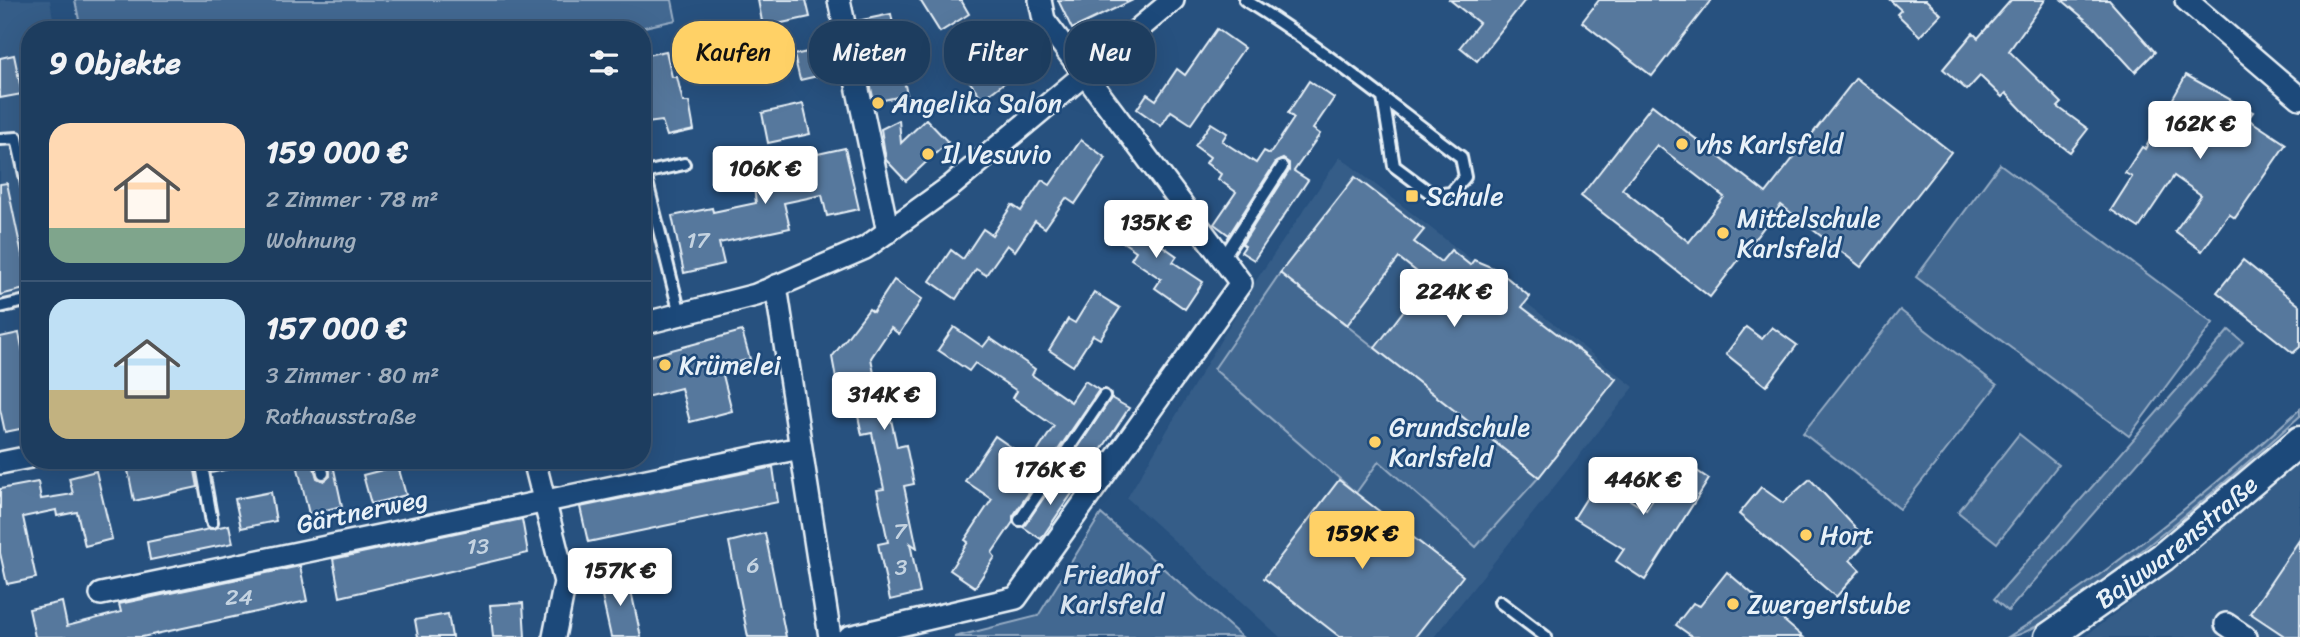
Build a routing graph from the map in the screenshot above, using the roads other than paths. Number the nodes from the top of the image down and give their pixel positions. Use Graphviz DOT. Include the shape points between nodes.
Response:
graph roads {
  1 [pos="839,0"];
  2 [pos="1040,0"];
  3 [pos="1173,0"];
  4 [pos="1245,0"];
  5 [pos="2186,0"];
  6 [pos="1149,21"];
  7 [pos="1065,46"];
  8 [pos="1077,84"];
  9 [pos="1095,84"];
  10 [pos="1382,98"];
  11 [pos="2300,99"];
  12 [pos="0,139"];
  13 [pos="21,156"];
  14 [pos="684,164"];
  15 [pos="1282,167"];
  16 [pos="651,172"];
  17 [pos="651,198"];
  18 [pos="888,232"];
  19 [pos="1223,258"];
  20 [pos="776,286"];
  21 [pos="21,302"];
  22 [pos="0,307"];
  23 [pos="680,314"];
  24 [pos="651,322"];
  25 [pos="1104,396"];
  26 [pos="2300,441"];
  27 [pos="800,448"];
  28 [pos="21,459"];
  29 [pos="0,463"];
  30 [pos="1058,463"];
  31 [pos="203,469"];
  32 [pos="322,469"];
  33 [pos="536,469"];
  34 [pos="323,473"];
  35 [pos="1094,488"];
  36 [pos="545,501"];
  37 [pos="1020,520"];
  38 [pos="212,522"];
  39 [pos="101,594"];
  40 [pos="1500,602"];
  41 [pos="2226,624"];
  42 [pos="554,637"];
  43 [pos="830,637"];
  44 [pos="849,637"];
  45 [pos="1546,637"];
  46 [pos="2049,637"];
  47 [pos="2245,637"];
  1 -- 18 [label="street"];
  2 -- 7 [label="street" via="1044,20"];
  3 -- 6 [label="street"];
  4 -- 10 [label="lane"];
  5 -- 11 [label="street"];
  8 -- 18 [label="street"];
  9 -- 19 [label="street"];
  10 -- 10 [label="lane" via="1394,166 1433,195 1451,194 1465,177 1461,157"];
  12 -- 13 [label="lane" via="17,138"];
  14 -- 16 [label="lane"];
  15 -- 19 [label="lane"];
  17 -- 23 [label="lane"];
  18 -- 20 [label="street" via="865,248"];
  19 -- 35 [label="street" via="1241,282"];
  20 -- 23 [label="street"];
  20 -- 27 [label="street"];
  21 -- 22 [label="lane"];
  23 -- 24 [label="street"];
  25 -- 30 [label="lane"];
  26 -- 46 [label="main road, Bajuwarenstraße" via="2163,556"];
  27 -- 36 [label="street, Gärtnerweg"];
  27 -- 43 [label="street"];
  28 -- 29 [label="street"];
  30 -- 35 [label="lane"];
  30 -- 37 [label="lane"];
  31 -- 38 [label="lane"];
  32 -- 34 [label="lane"];
  33 -- 36 [label="street"];
  35 -- 44 [label="street" via="1016,598"];
  36 -- 39 [label="street, Gärtnerweg"];
  36 -- 42 [label="street" via="565,582"];
  40 -- 45 [label="lane"];
  41 -- 47 [label="street"];
}
